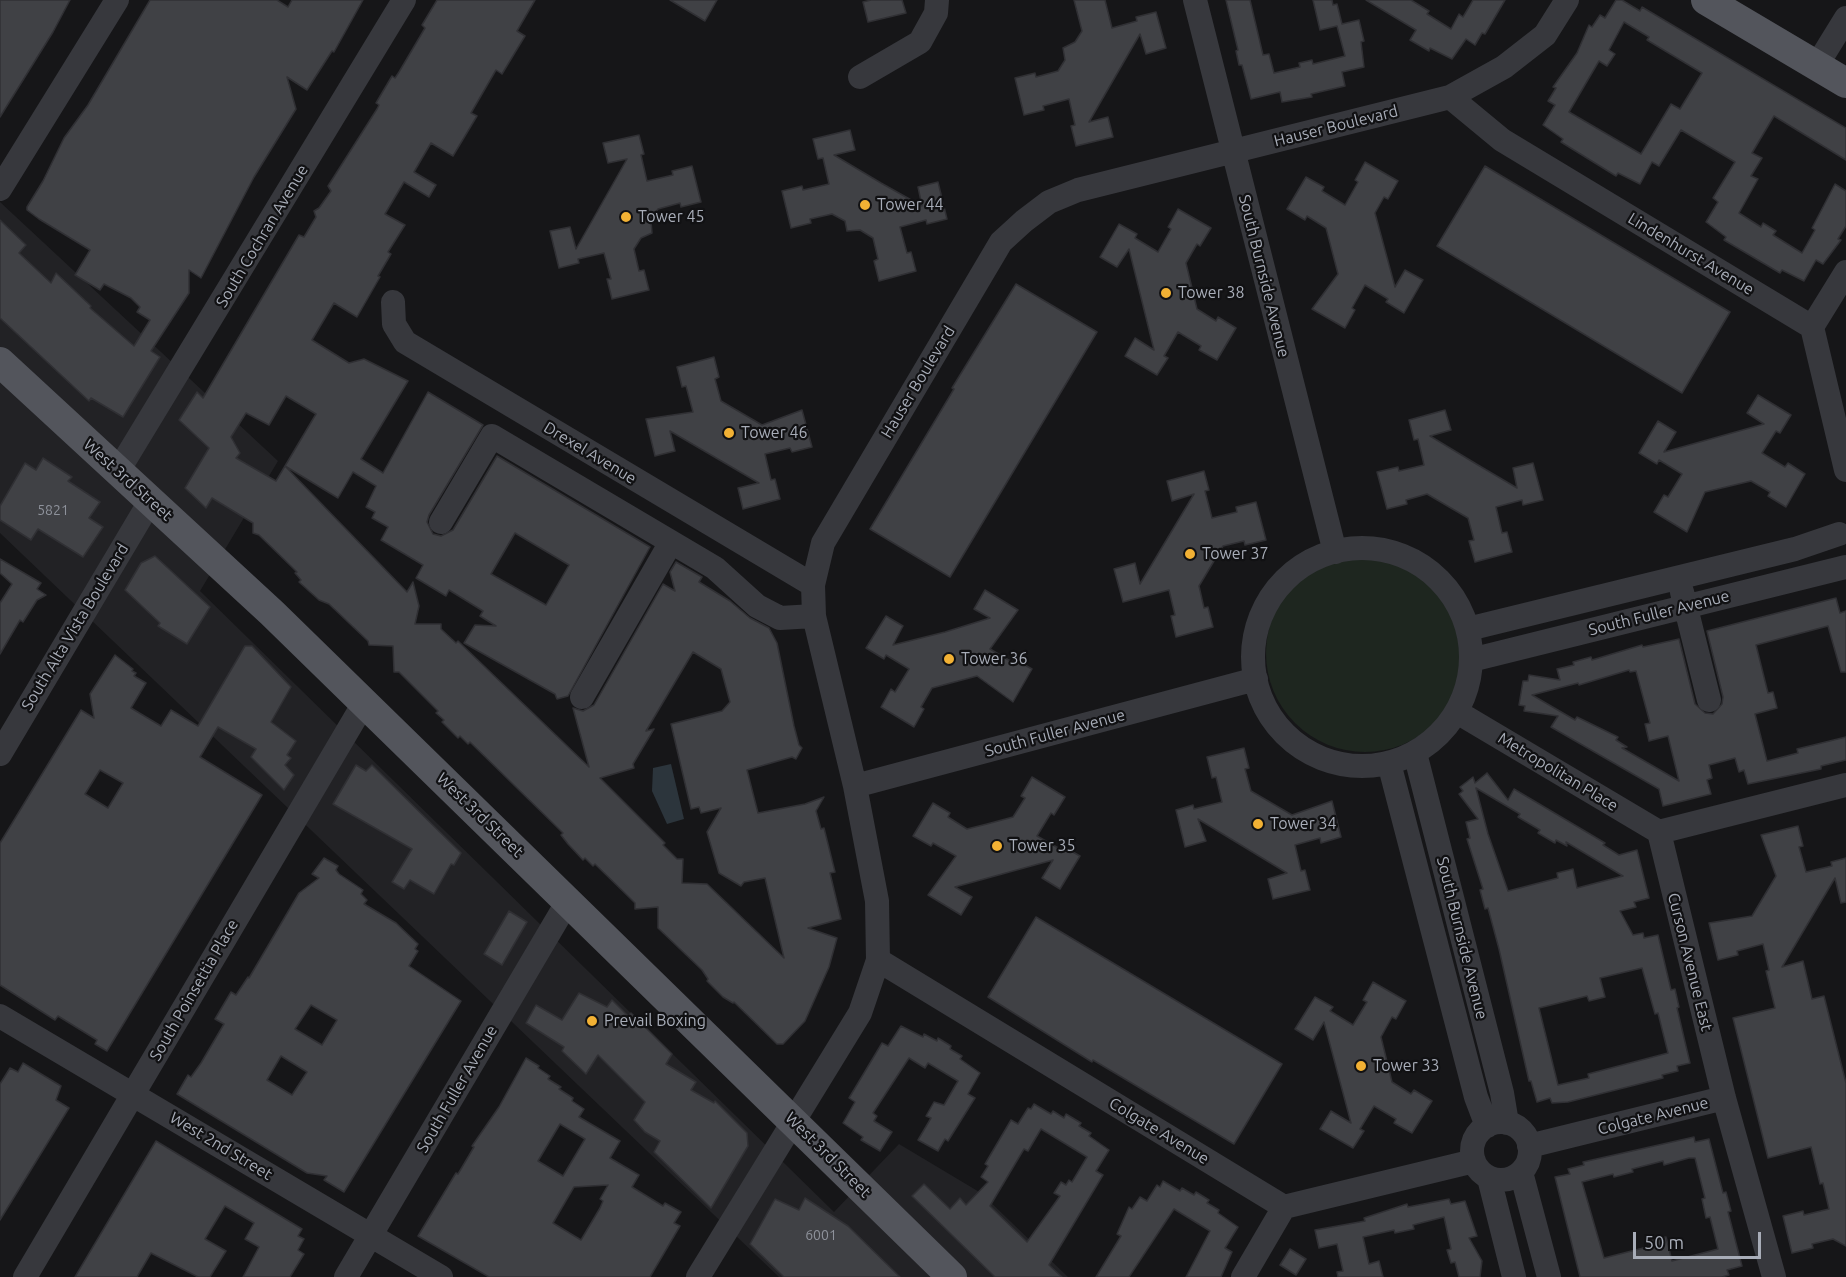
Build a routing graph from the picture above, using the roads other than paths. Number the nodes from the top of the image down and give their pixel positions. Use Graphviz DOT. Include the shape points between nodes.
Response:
graph roads {
  1 [pos="117,0"];
  2 [pos="404,0"];
  3 [pos="937,0"];
  4 [pos="1195,0"];
  5 [pos="1567,0"];
  6 [pos="1707,0"];
  7 [pos="1846,18"];
  8 [pos="1817,65"];
  9 [pos="860,77"];
  10 [pos="1846,82"];
  11 [pos="1450,97"];
  12 [pos="1233,152"];
  13 [pos="0,189"];
  14 [pos="1846,272"];
  15 [pos="393,302"];
  16 [pos="1812,327"];
  17 [pos="0,362"];
  18 [pos="1846,470"];
  19 [pos="118,471"];
  20 [pos="151,500"];
  21 [pos="441,522"];
  22 [pos="1842,530"];
  23 [pos="671,542"];
  24 [pos="1335,552"];
  25 [pos="1846,566"];
  26 [pos="1678,578"];
  27 [pos="813,585"];
  28 [pos="1686,606"];
  29 [pos="814,616"];
  30 [pos="1468,629"];
  31 [pos="1472,660"];
  32 [pos="1256,679"];
  33 [pos="582,697"];
  34 [pos="1708,700"];
  35 [pos="364,703"];
  36 [pos="1457,712"];
  37 [pos="1415,753"];
  38 [pos="0,754"];
  39 [pos="1389,763"];
  40 [pos="1846,785"];
  41 [pos="855,786"];
  42 [pos="1659,832"];
  43 [pos="568,901"];
  44 [pos="878,960"];
  45 [pos="1469,966"];
  46 [pos="1443,973"];
  47 [pos="0,1016"];
  48 [pos="134,1094"];
  49 [pos="1724,1098"];
  50 [pos="795,1122"];
  51 [pos="1492,1122"];
  52 [pos="1537,1144"];
  53 [pos="1475,1168"];
  54 [pos="1521,1172"];
  55 [pos="1284,1207"];
  56 [pos="371,1236"];
  57 [pos="25,1277"];
  58 [pos="346,1277"];
  59 [pos="441,1277"];
  60 [pos="698,1277"];
  61 [pos="952,1277"];
  62 [pos="1243,1277"];
  63 [pos="1514,1277"];
  64 [pos="1549,1277"];
  65 [pos="1774,1277"];
  1 -- 13 [label="street"];
  2 -- 19 [label="street, South Cochran Avenue"];
  3 -- 9 [label="street" via="936,13 920,42"];
  4 -- 12 [label="street, South Burnside Avenue"];
  5 -- 11 [label="street, Hauser Boulevard" via="1545,35 1504,67"];
  6 -- 8 [label="main road"];
  7 -- 8 [label="street"];
  8 -- 10 [label="main road"];
  11 -- 12 [label="street, Hauser Boulevard"];
  11 -- 16 [label="street, Lindenhurst Avenue" via="1502,140"];
  12 -- 24 [label="street, South Burnside Avenue"];
  12 -- 27 [label="street, Hauser Boulevard" via="1078,190 1049,202 1001,243 823,543"];
  14 -- 16 [label="street"];
  15 -- 27 [label="street, Drexel Avenue" via="394,324 405,342"];
  16 -- 18 [label="street"];
  17 -- 19 [label="main road, West 3rd Street"];
  19 -- 20 [label="main road, West 3rd Street"];
  20 -- 35 [label="main road, West 3rd Street"];
  20 -- 38 [label="street, South Alta Vista Boulevard"];
  21 -- 23 [label="street" via="492,436"];
  22 -- 25 [label="street" via="1837,550"];
  22 -- 26 [label="street, South Fuller Avenue" via="1795,549"];
  23 -- 29 [label="street" via="715,568 758,606 780,618"];
  23 -- 33 [label="street"];
  24 -- 30 [label="street" via="1373,548 1400,555 1425,568 1451,594"];
  24 -- 32 [label="street" via="1314,559 1288,576 1266,606 1254,641"];
  25 -- 28 [label="street, South Fuller Avenue"];
  26 -- 28 [label="street"];
  26 -- 30 [label="street, South Fuller Avenue"];
  27 -- 29 [label="street, Hauser Boulevard"];
  28 -- 31 [label="street, South Fuller Avenue"];
  28 -- 34 [label="street"];
  29 -- 41 [label="street, Hauser Boulevard"];
  30 -- 31 [label="street"];
  31 -- 36 [label="street"];
  32 -- 39 [label="street" via="1267,711 1300,747 1345,765"];
  32 -- 41 [label="street, South Fuller Avenue"];
  35 -- 43 [label="main road, West 3rd Street"];
  35 -- 48 [label="street, South Poinsettia Place"];
  36 -- 37 [label="street" via="1439,736"];
  36 -- 42 [label="street, Metropolitan Place"];
  37 -- 39 [label="street"];
  37 -- 45 [label="street, South Burnside Avenue"];
  39 -- 46 [label="street, South Burnside Avenue"];
  40 -- 42 [label="street"];
  41 -- 44 [label="street, Hauser Boulevard" via="877,901"];
  42 -- 49 [label="street, Curson Avenue East"];
  43 -- 50 [label="main road, West 3rd Street"];
  43 -- 56 [label="street, South Fuller Avenue"];
  44 -- 50 [label="street, Hauser Boulevard" via="860,1013"];
  44 -- 55 [label="street, Colgate Avenue"];
  45 -- 46 [label="street"];
  45 -- 51 [label="street, South Burnside Avenue"];
  46 -- 51 [label="street, South Burnside Avenue"];
  47 -- 48 [label="street, West 2nd Street"];
  48 -- 56 [label="street, West 2nd Street"];
  48 -- 57 [label="street, South Poinsettia Place"];
  49 -- 52 [label="street, Colgate Avenue"];
  49 -- 65 [label="street, Curson Avenue East"];
  50 -- 60 [label="street, Hauser Boulevard"];
  50 -- 61 [label="main road, West 3rd Street"];
  51 -- 52 [label="street"];
  51 -- 53 [label="street" via="1474,1141"];
  52 -- 54 [label="street"];
  53 -- 54 [label="street" via="1504,1180"];
  53 -- 55 [label="street"];
  53 -- 63 [label="street"];
  54 -- 64 [label="street"];
  55 -- 62 [label="street"];
  56 -- 58 [label="street, South Fuller Avenue"];
  56 -- 59 [label="street, West 2nd Street"];
}
